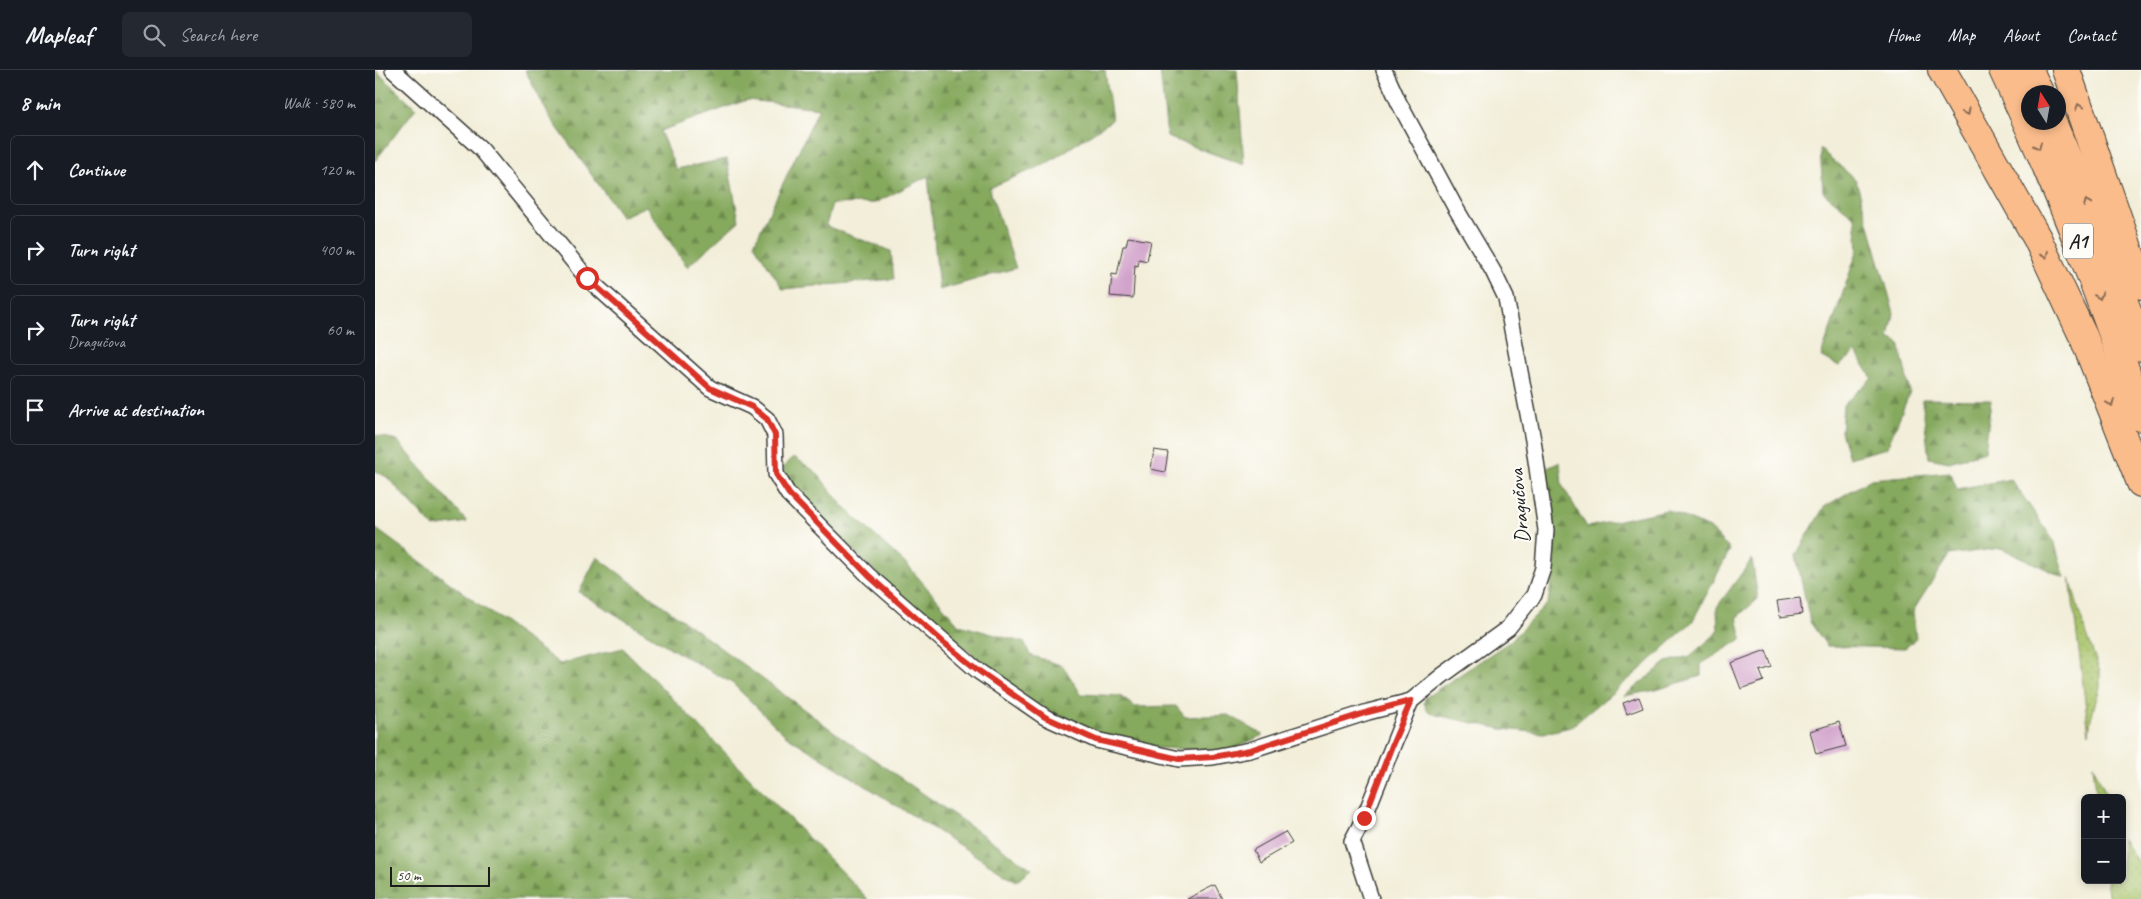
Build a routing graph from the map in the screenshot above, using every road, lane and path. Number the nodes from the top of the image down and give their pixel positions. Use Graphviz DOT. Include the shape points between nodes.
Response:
graph roads {
  1 [pos="393,70"];
  2 [pos="1384,70"];
  3 [pos="1942,70"];
  4 [pos="2003,70"];
  5 [pos="2029,70"];
  6 [pos="2066,70"];
  7 [pos="2036,85"];
  8 [pos="2056,130"];
  9 [pos="2141,285"];
  10 [pos="2141,347"];
  11 [pos="2141,417"];
  12 [pos="2141,483"];
  13 [pos="1411,701"];
  14 [pos="1371,899"];
  1 -- 13 [label="street" via="481,149 587,278 705,384 752,407 767,419 775,435 776,474 789,494 869,576 979,671 1045,717 1096,740 1179,759 1250,750"];
  2 -- 13 [label="street, Dragučova" via="1403,112 1506,298 1546,530 1543,568 1534,595 1508,628"];
  3 -- 12 [label="highway, one-way" via="2041,247 2084,338"];
  4 -- 11 [label="highway, A1, one-way" via="2070,220"];
  5 -- 7 [label="highway"];
  9 -- 6 [label="highway, one-way"];
  10 -- 8 [label="highway, A1, one-way" via="2087,202"];
  13 -- 14 [label="street, Dragučova" via="1353,841"];
}
